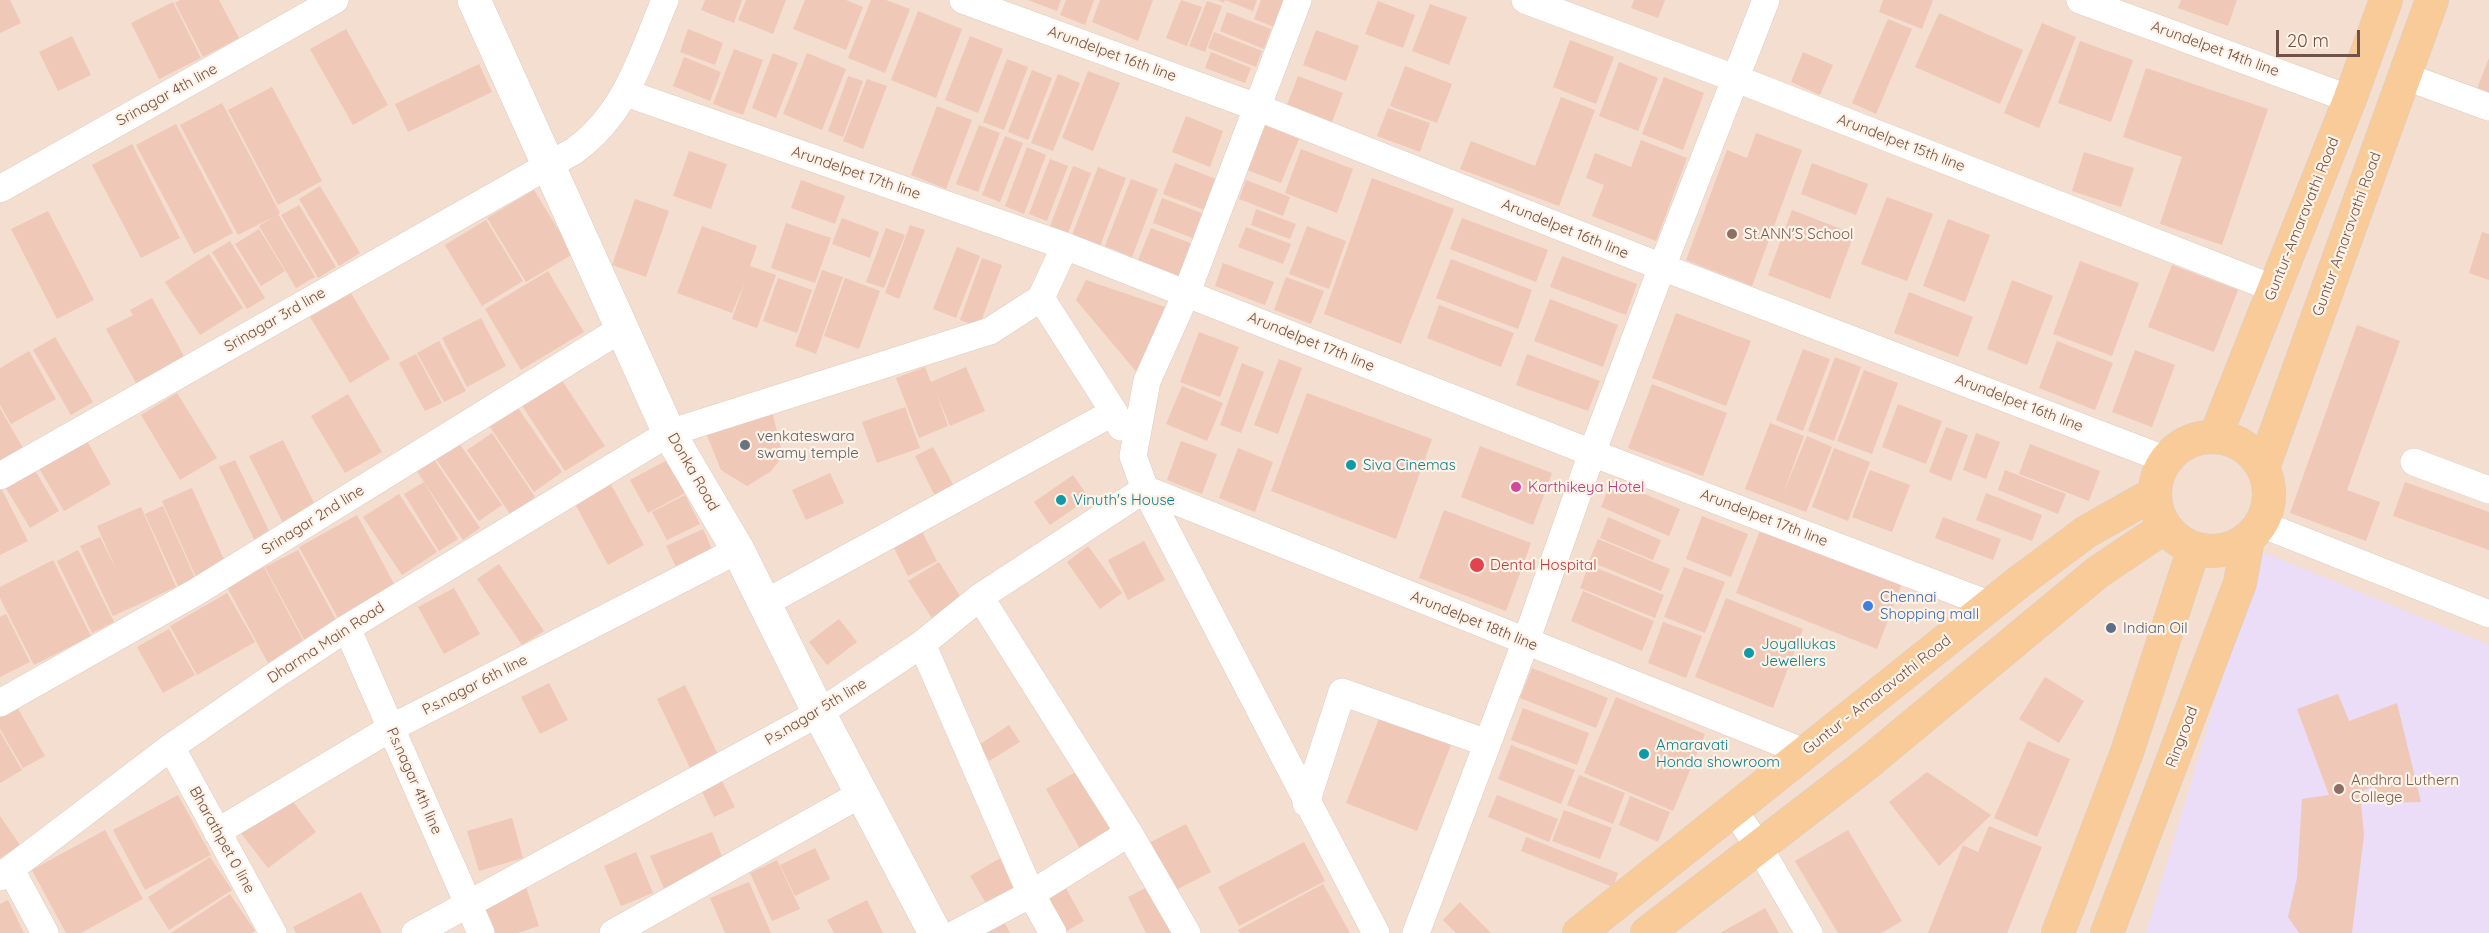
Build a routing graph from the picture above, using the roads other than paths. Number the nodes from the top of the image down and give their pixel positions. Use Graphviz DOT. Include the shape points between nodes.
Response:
graph roads {
  1 [pos="334,0"];
  2 [pos="474,0"];
  3 [pos="665,0"];
  4 [pos="963,0"];
  5 [pos="1298,0"];
  6 [pos="1525,0"];
  7 [pos="1766,0"];
  8 [pos="2080,0"];
  9 [pos="2386,0"];
  10 [pos="2432,0"];
  11 [pos="2404,76"];
  12 [pos="1737,79"];
  13 [pos="626,93"];
  14 [pos="2350,99"];
  15 [pos="2489,107"];
  16 [pos="1259,108"];
  17 [pos="549,164"];
  18 [pos="0,189"];
  19 [pos="1065,246"];
  20 [pos="1662,267"];
  21 [pos="2274,289"];
  22 [pos="1187,292"];
  23 [pos="1041,298"];
  24 [pos="621,329"];
  25 [pos="1114,411"];
  26 [pos="669,433"];
  27 [pos="2215,437"];
  28 [pos="1592,453"];
  29 [pos="1133,456"];
  30 [pos="2167,460"];
  31 [pos="2414,462"];
  32 [pos="2263,468"];
  33 [pos="0,476"];
  34 [pos="1145,489"];
  35 [pos="2489,490"];
  36 [pos="2155,493"];
  37 [pos="2165,527"];
  38 [pos="2254,532"];
  39 [pos="2194,549"];
  40 [pos="738,550"];
  41 [pos="981,597"];
  42 [pos="765,603"];
  43 [pos="1991,605"];
  44 [pos="2489,614"];
  45 [pos="347,628"];
  46 [pos="1526,641"];
  47 [pos="922,644"];
  48 [pos="0,703"];
  49 [pos="819,714"];
  50 [pos="391,728"];
  51 [pos="1487,743"];
  52 [pos="171,747"];
  53 [pos="1804,752"];
  54 [pos="861,794"];
  55 [pos="1306,802"];
  56 [pos="1733,809"];
  57 [pos="217,832"];
  58 [pos="1129,833"];
  59 [pos="1760,847"];
  60 [pos="5,874"];
  61 [pos="1031,894"];
  62 [pos="468,903"];
  63 [pos="45,933"];
  64 [pos="273,933"];
  65 [pos="415,933"];
  66 [pos="481,933"];
  67 [pos="613,933"];
  68 [pos="935,933"];
  69 [pos="957,933"];
  70 [pos="1053,933"];
  71 [pos="1187,933"];
  72 [pos="1376,933"];
  73 [pos="1416,933"];
  74 [pos="1579,933"];
  75 [pos="1647,933"];
  76 [pos="1809,933"];
  77 [pos="2058,933"];
  78 [pos="2107,933"];
  1 -- 18 [label="street, Srinagar 4th line"];
  2 -- 17 [label="street, Donka Road"];
  3 -- 13 [label="street, Srinagar 3rd line"];
  4 -- 16 [label="street, Arundelpet 16th line"];
  5 -- 16 [label="street"];
  6 -- 12 [label="street, Arundelpet 15th line"];
  7 -- 12 [label="street"];
  8 -- 14 [label="street, Arundelpet 14th line"];
  9 -- 14 [label="main road, Guntur-Amaravathi Road"];
  10 -- 11 [label="main road, Guntur Amaravathi Road"];
  11 -- 15 [label="street"];
  11 -- 32 [label="main road, Guntur Amaravathi Road"];
  12 -- 20 [label="street"];
  12 -- 21 [label="street, Arundelpet 15th line"];
  13 -- 17 [label="street, Srinagar 3rd line" via="592,139"];
  13 -- 19 [label="street, Arundelpet 17th line"];
  14 -- 21 [label="main road, Guntur-Amaravathi Road"];
  16 -- 20 [label="street, Arundelpet 16th line"];
  16 -- 22 [label="street"];
  17 -- 24 [label="street, Donka Road"];
  17 -- 33 [label="street, Srinagar 3rd line"];
  19 -- 22 [label="street, Arundelpet 17th line"];
  19 -- 23 [label="street"];
  20 -- 28 [label="street"];
  20 -- 30 [label="street, Arundelpet 16th line"];
  21 -- 27 [label="main road, Guntur-Amaravathi Road"];
  22 -- 28 [label="street, Arundelpet 17th line"];
  22 -- 29 [label="street" via="1147,381"];
  23 -- 25 [label="street"];
  23 -- 26 [label="street, Dharma Main Road" via="990,331"];
  24 -- 26 [label="street, Donka Road"];
  24 -- 48 [label="street, Srinagar 2nd line" via="196,592"];
  25 -- 29 [label="street"];
  25 -- 42 [label="street"];
  26 -- 40 [label="street, Donka Road"];
  26 -- 45 [label="street, Dharma Main Road"];
  27 -- 30 [label="main road" via="2179,447"];
  27 -- 32 [label="main road" via="2251,452"];
  28 -- 43 [label="street, Arundelpet 17th line"];
  28 -- 46 [label="street"];
  29 -- 34 [label="street"];
  30 -- 36 [label="main road"];
  31 -- 35 [label="street"];
  32 -- 38 [label="main road" via="2269,487 2268,506"];
  34 -- 41 [label="street, P.s.nagar 5th line"];
  34 -- 46 [label="street, Arundelpet 18th line"];
  34 -- 55 [label="street"];
  36 -- 37 [label="main road" via="2157,511"];
  36 -- 43 [label="main road, Guntur - Amaravathi Road" via="2086,532"];
  37 -- 39 [label="main road"];
  37 -- 59 [label="main road" via="2098,572"];
  38 -- 39 [label="main road" via="2231,549"];
  38 -- 44 [label="street"];
  38 -- 78 [label="main road, Ringroad" via="2240,583"];
  39 -- 77 [label="main road" via="2127,752"];
  40 -- 42 [label="street, Donka Road"];
  40 -- 50 [label="street, P.s.nagar 6th line"];
  41 -- 47 [label="street, P.s.nagar 5th line"];
  41 -- 58 [label="street"];
  42 -- 49 [label="street, Donka Road"];
  43 -- 53 [label="main road, Guntur - Amaravathi Road"];
  45 -- 50 [label="street, P.s.nagar 4th line"];
  45 -- 52 [label="street, Dharma Main Road"];
  46 -- 51 [label="street"];
  46 -- 53 [label="street, Arundelpet 18th line"];
  47 -- 49 [label="street, P.s.nagar 5th line"];
  47 -- 61 [label="street"];
  49 -- 54 [label="street, Donka Road"];
  49 -- 62 [label="street, P.s.nagar 5th line"];
  50 -- 57 [label="street, P.s.nagar 6th line"];
  50 -- 62 [label="street, P.s.nagar 4th line"];
  51 -- 55 [label="street" via="1342,692"];
  51 -- 73 [label="street"];
  52 -- 57 [label="street, Bharathpet 0 line"];
  52 -- 60 [label="street, Dharma Main Road"];
  53 -- 56 [label="main road, Guntur - Amaravathi Road"];
  54 -- 67 [label="street"];
  54 -- 68 [label="street, Donka Road"];
  55 -- 72 [label="street"];
  56 -- 59 [label="street"];
  56 -- 74 [label="main road, Guntur - Amaravathi Road"];
  57 -- 64 [label="street, Bharathpet 0 line"];
  58 -- 61 [label="street"];
  58 -- 71 [label="street"];
  59 -- 75 [label="main road"];
  59 -- 76 [label="street"];
  60 -- 63 [label="street"];
  61 -- 69 [label="street"];
  61 -- 70 [label="street"];
  62 -- 65 [label="street, P.s.nagar 5th line"];
  62 -- 66 [label="street, P.s.nagar 4th line"];
}
